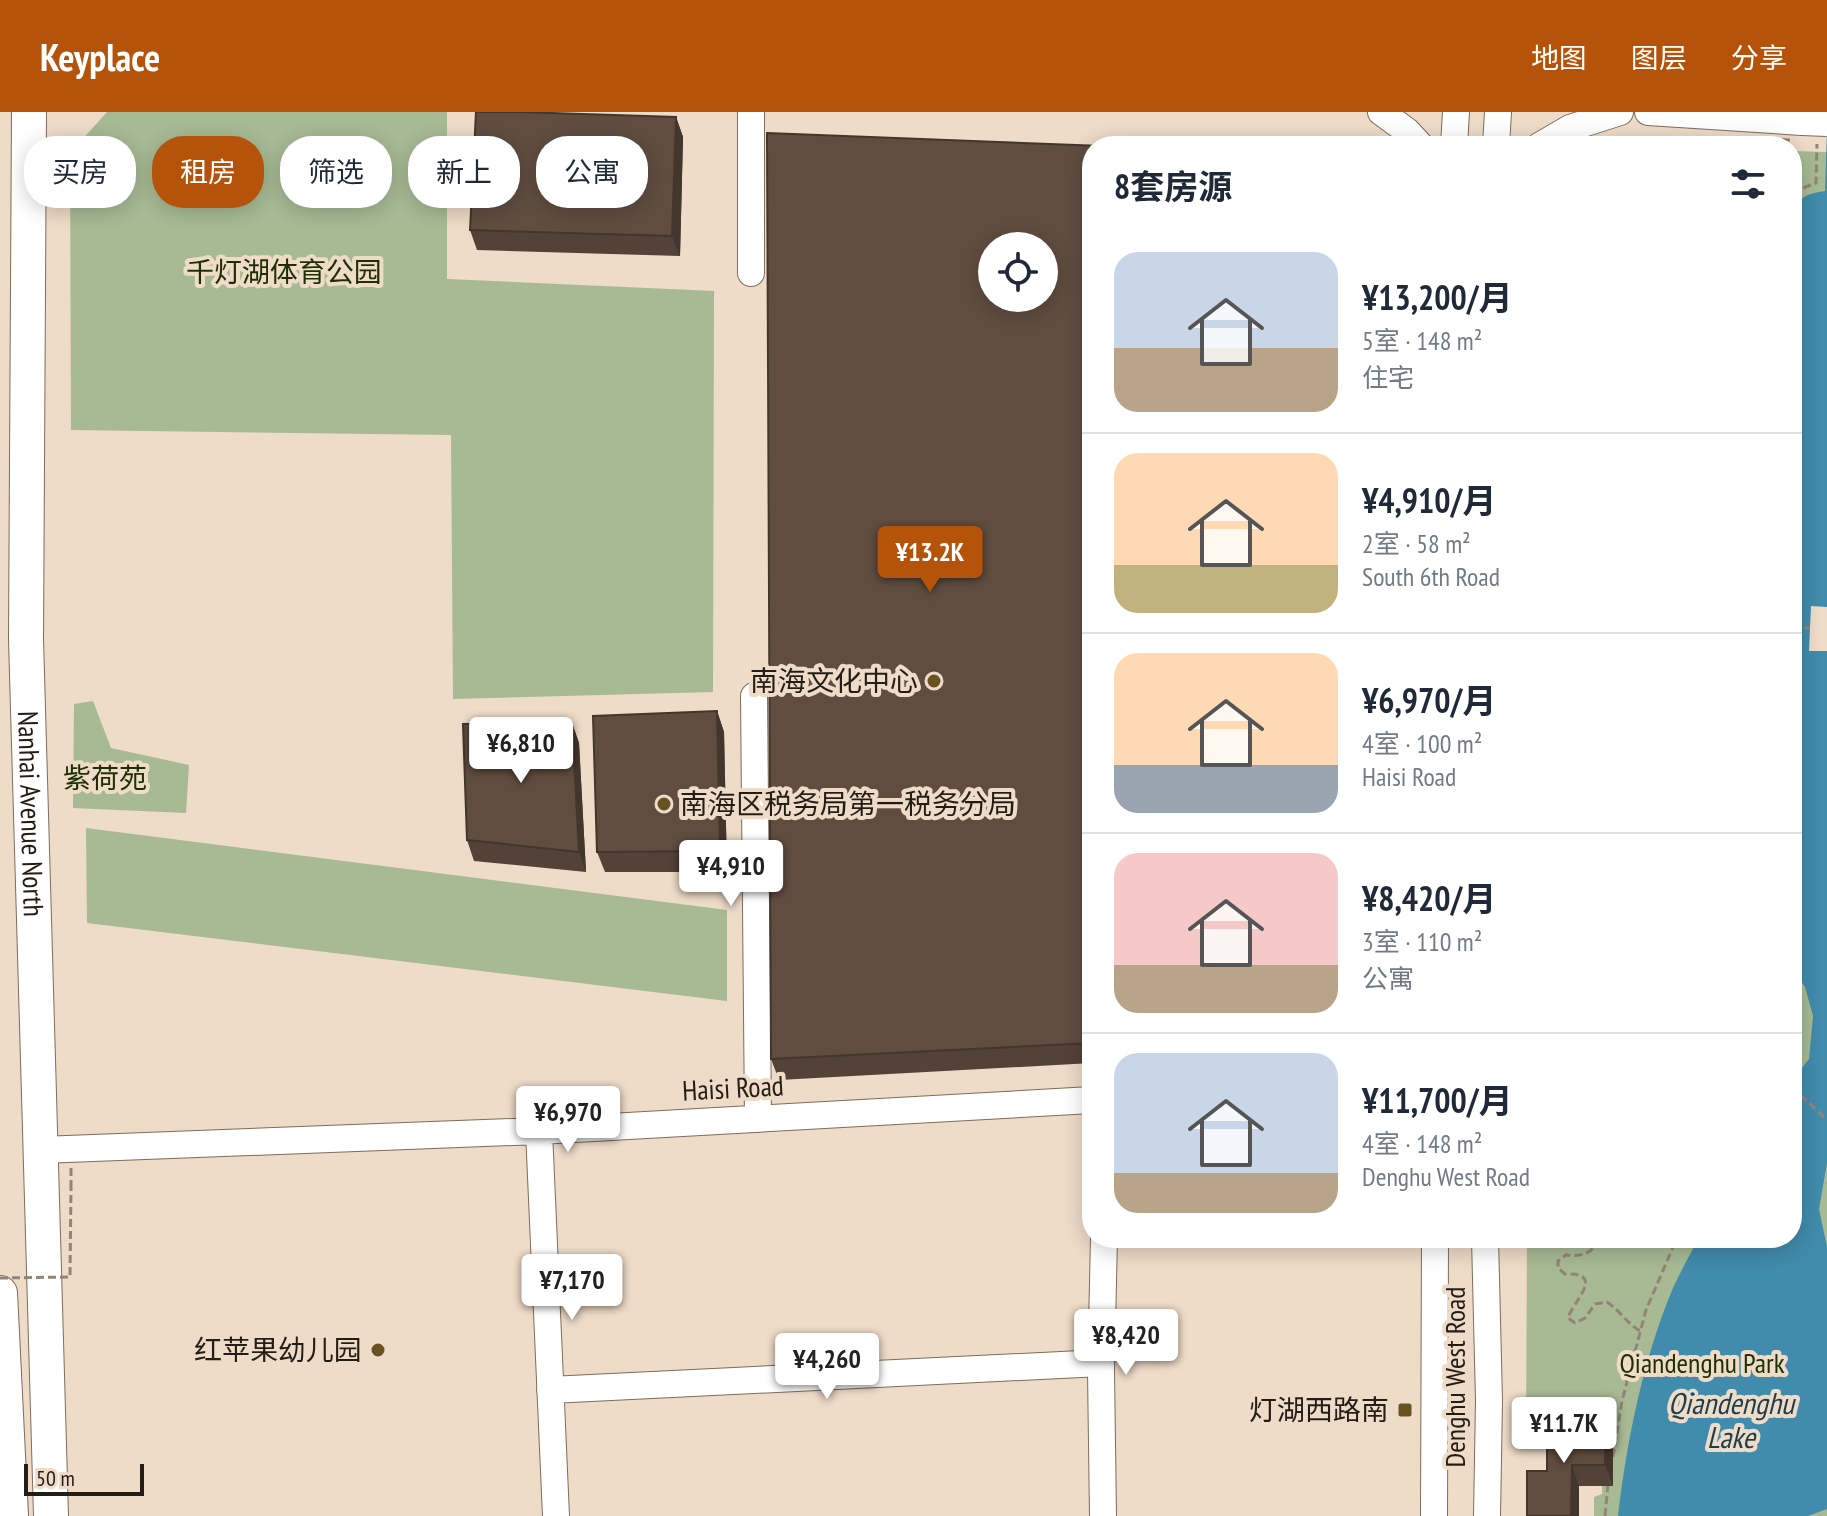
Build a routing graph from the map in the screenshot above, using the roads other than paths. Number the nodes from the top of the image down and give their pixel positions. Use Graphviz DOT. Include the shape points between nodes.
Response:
graph roads {
  1 [pos="48,112"];
  2 [pos="751,112"];
  3 [pos="1381,112"];
  4 [pos="1456,112"];
  5 [pos="1498,112"];
  6 [pos="1620,112"];
  7 [pos="1648,112"];
  8 [pos="28,128"];
  9 [pos="1815,128"];
  10 [pos="1412,136"];
  11 [pos="1455,136"];
  12 [pos="1497,136"];
  13 [pos="1556,136"];
  14 [pos="751,273"];
  15 [pos="754,696"];
  16 [pos="1082,1101"];
  17 [pos="758,1119"];
  18 [pos="539,1131"];
  19 [pos="41,1150"];
  20 [pos="1104,1248"];
  21 [pos="1435,1248"];
  22 [pos="1485,1248"];
  23 [pos="0,1293"];
  24 [pos="1101,1363"];
  25 [pos="550,1390"];
  26 [pos="11,1516"];
  27 [pos="51,1516"];
  28 [pos="556,1516"];
  29 [pos="1103,1516"];
  30 [pos="1434,1516"];
  31 [pos="1487,1516"];
  1 -- 8 [label="highway"];
  2 -- 14 [label="main road"];
  3 -- 10 [label="main road"];
  4 -- 11 [label="main road"];
  5 -- 12 [label="main road"];
  6 -- 13 [label="main road"];
  7 -- 9 [label="main road"];
  8 -- 19 [label="highway, Nanhai Avenue North" via="26,639"];
  15 -- 17 [label="main road"];
  16 -- 17 [label="main road, Haisi Road"];
  17 -- 18 [label="main road, Haisi Road"];
  18 -- 19 [label="main road, Haisi Road"];
  18 -- 25 [label="main road"];
  19 -- 27 [label="highway, Nanhai Avenue North"];
  20 -- 24 [label="main road"];
  21 -- 30 [label="main road, Denghu West Road"];
  22 -- 31 [label="main road, Denghu West Road"];
  23 -- 26 [label="highway"];
  24 -- 25 [label="main road"];
  24 -- 29 [label="main road"];
  25 -- 28 [label="main road"];
}
